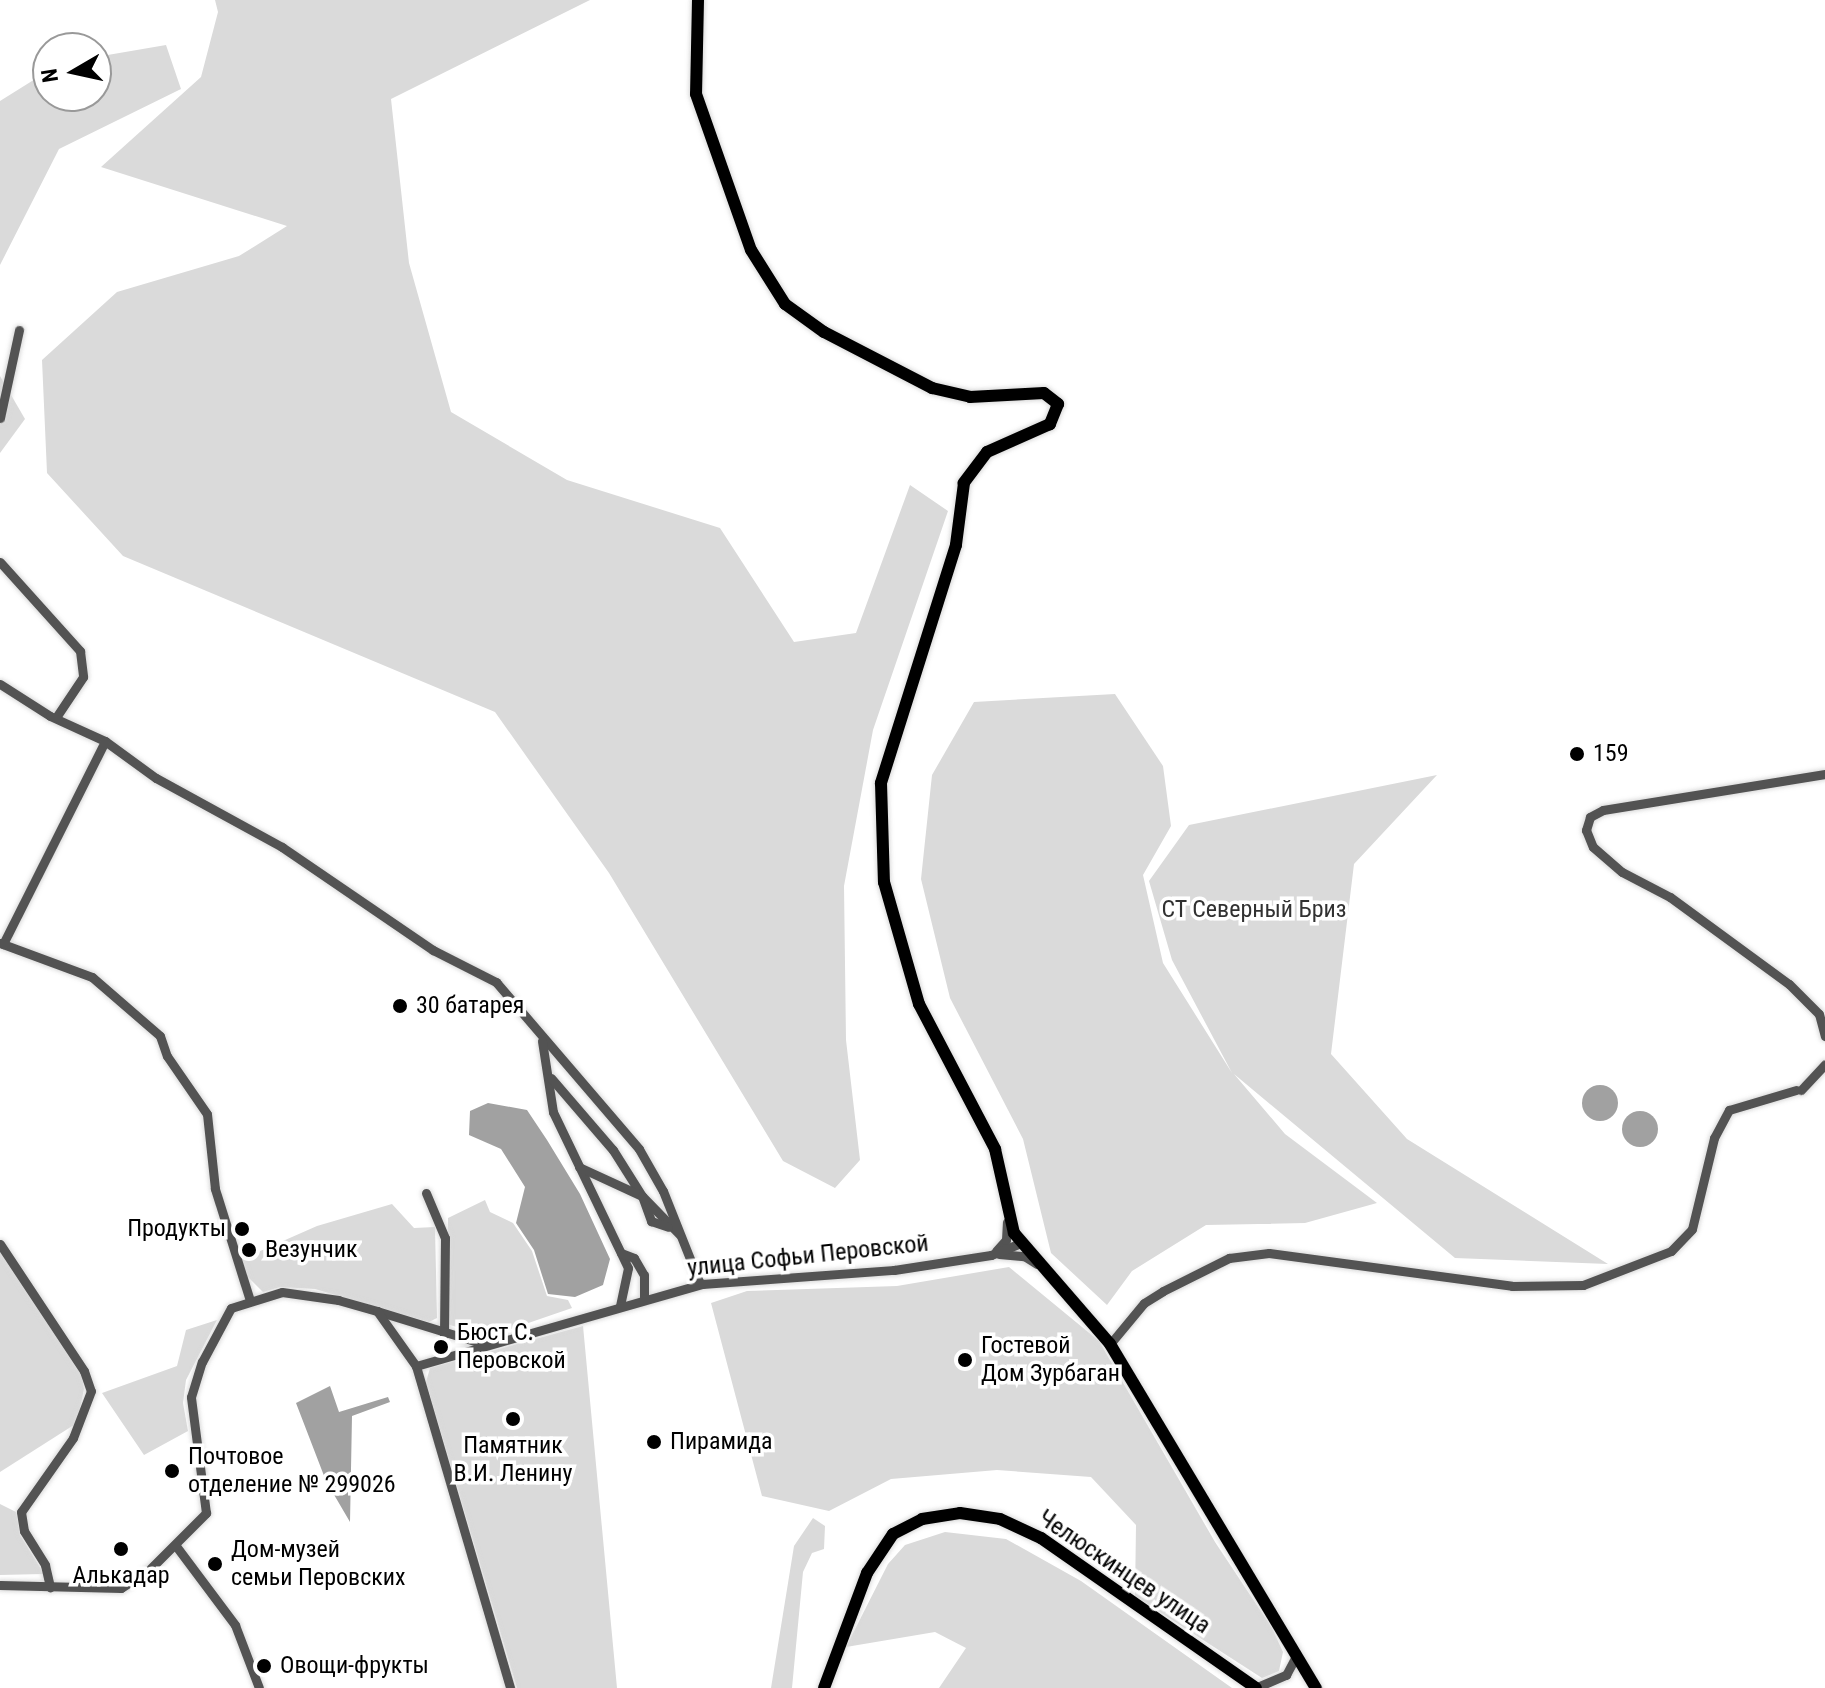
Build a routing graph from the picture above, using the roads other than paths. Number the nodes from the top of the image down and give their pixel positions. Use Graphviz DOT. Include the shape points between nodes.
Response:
graph roads {
  1 [pos="698,0"];
  2 [pos="19,330"];
  3 [pos="0,418"];
  4 [pos="0,562"];
  5 [pos="0,684"];
  6 [pos="57,716"];
  7 [pos="105,741"];
  8 [pos="1825,774"];
  9 [pos="1,944"];
  10 [pos="1825,1036"];
  11 [pos="541,1038"];
  12 [pos="1825,1064"];
  13 [pos="551,1078"];
  14 [pos="579,1167"];
  15 [pos="426,1193"];
  16 [pos="642,1196"];
  17 [pos="1005,1199"];
  18 [pos="680,1235"];
  19 [pos="1021,1243"];
  20 [pos="0,1244"];
  21 [pos="621,1253"];
  22 [pos="991,1255"];
  23 [pos="1038,1265"];
  24 [pos="700,1284"];
  25 [pos="644,1297"];
  26 [pos="250,1301"];
  27 [pos="620,1305"];
  28 [pos="377,1311"];
  29 [pos="444,1335"];
  30 [pos="492,1344"];
  31 [pos="1110,1344"];
  32 [pos="416,1366"];
  33 [pos="176,1546"];
  34 [pos="0,1585"];
  35 [pos="50,1587"];
  36 [pos="1296,1656"];
  37 [pos="506,1686"];
  38 [pos="259,1688"];
  39 [pos="824,1688"];
  40 [pos="1255,1688"];
  41 [pos="1316,1688"];
  1 -- 17 [label="main road" via="696,94 751,250 785,304 824,332 940,391 970,397 1044,393 1058,404 1050,424 987,452 964,483 956,545 886,762 879,811 884,882 906,970 933,1034 995,1149"];
  2 -- 3 [label="street"];
  4 -- 6 [label="street" via="80,651 83,677"];
  5 -- 7 [label="street" via="50,716"];
  7 -- 9 [label="street"];
  7 -- 11 [label="street" via="156,778 282,847 433,950 496,982"];
  8 -- 10 [label="street" via="1610,809 1590,817 1586,830 1593,847 1622,872 1659,890 1789,984 1819,1014"];
  9 -- 26 [label="street" via="92,977 160,1036 167,1056 207,1114 215,1189"];
  11 -- 13 [label="street"];
  11 -- 18 [label="street" via="639,1149"];
  12 -- 31 [label="street" via="1798,1090 1729,1110 1714,1138 1692,1229 1671,1251 1592,1281 1512,1286 1269,1253 1229,1258 1144,1303"];
  13 -- 14 [label="street" via="553,1112"];
  13 -- 16 [label="street" via="613,1150"];
  14 -- 16 [label="street"];
  14 -- 21 [label="street"];
  15 -- 29 [label="street" via="445,1238"];
  16 -- 18 [label="street" via="651,1221"];
  17 -- 19 [label="main road"];
  17 -- 22 [label="street" via="1006,1240"];
  18 -- 24 [label="street"];
  19 -- 22 [label="street, улица Софьи Перовской"];
  19 -- 23 [label="main road"];
  20 -- 35 [label="street" via="84,1371 91,1391 73,1438 21,1512 24,1531 45,1565"];
  21 -- 25 [label="street" via="634,1258 644,1275"];
  21 -- 27 [label="street" via="628,1268"];
  22 -- 23 [label="street" via="1024,1256"];
  22 -- 24 [label="street, улица Софьи Перовской" via="894,1270"];
  23 -- 31 [label="main road"];
  24 -- 25 [label="street, улица Софьи Перовской"];
  25 -- 27 [label="street, улица Софьи Перовской"];
  26 -- 28 [label="street" via="282,1292"];
  26 -- 33 [label="street" via="231,1308 194,1383 192,1419 206,1513"];
  27 -- 30 [label="street, улица Софьи Перовской"];
  28 -- 29 [label="street"];
  28 -- 32 [label="street"];
  29 -- 30 [label="street"];
  30 -- 32 [label="street, улица Софьи Перовской"];
  31 -- 36 [label="main road"];
  32 -- 37 [label="street"];
  33 -- 35 [label="street" via="121,1588"];
  33 -- 38 [label="street" via="235,1625"];
  34 -- 35 [label="street"];
  36 -- 40 [label="street" via="1286,1675"];
  36 -- 41 [label="main road"];
  39 -- 40 [label="main road, Челюскинцев улица" via="867,1573 893,1534 922,1519 960,1513 1000,1519 1041,1538"];
}
